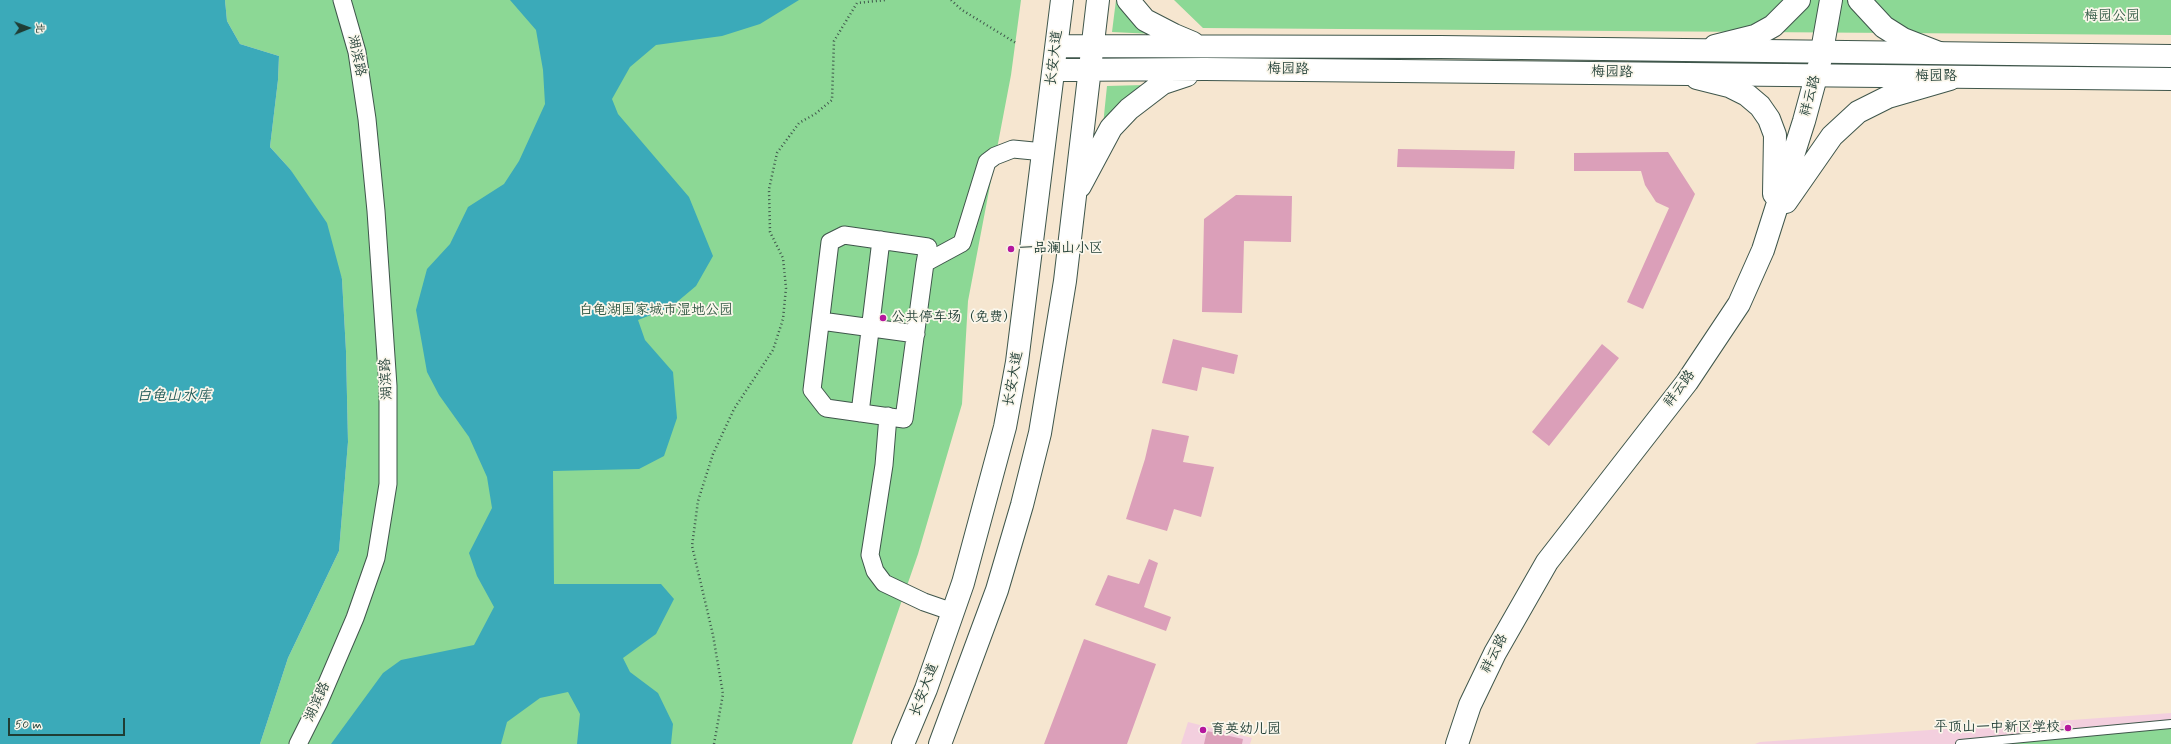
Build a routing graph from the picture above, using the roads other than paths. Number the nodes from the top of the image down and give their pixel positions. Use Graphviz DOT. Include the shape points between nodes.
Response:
graph roads {
  1 [pos="342,0"];
  2 [pos="1062,0"];
  3 [pos="1098,0"];
  4 [pos="1128,0"];
  5 [pos="1800,0"];
  6 [pos="1831,0"];
  7 [pos="1859,0"];
  8 [pos="1057,46"];
  9 [pos="1092,46"];
  10 [pos="1204,47"];
  11 [pos="1684,50"];
  12 [pos="1822,51"];
  13 [pos="1940,53"];
  14 [pos="2171,56"];
  15 [pos="1205,69"];
  16 [pos="1054,70"];
  17 [pos="1089,71"];
  18 [pos="1680,74"];
  19 [pos="1817,76"];
  20 [pos="1959,77"];
  21 [pos="2171,80"];
  22 [pos="1044,152"];
  23 [pos="1075,196"];
  24 [pos="1774,219"];
  25 [pos="881,240"];
  26 [pos="925,263"];
  27 [pos="820,321"];
  28 [pos="871,328"];
  29 [pos="916,334"];
  30 [pos="860,413"];
  31 [pos="888,416"];
  32 [pos="953,612"];
  33 [pos="2171,724"];
  34 [pos="298,744"];
  35 [pos="903,744"];
  36 [pos="940,744"];
  37 [pos="1457,744"];
  38 [pos="1960,744"];
  1 -- 34 [label="street, 湖滨路" via="357,52 376,204 388,386 388,484 376,558 355,618"];
  2 -- 8 [label="main road, 长安大道"];
  3 -- 9 [label="main road"];
  4 -- 10 [label="main road" via="1145,20"];
  5 -- 11 [label="main road" via="1773,26 1755,36 1725,45"];
  6 -- 12 [label="main road, 祥云路"];
  7 -- 13 [label="main road" via="1884,27 1902,39"];
  8 -- 9 [label="main road, 梅园路"];
  8 -- 16 [label="main road, 长安大道"];
  9 -- 10 [label="main road, 梅园路"];
  9 -- 17 [label="main road"];
  10 -- 11 [label="main road, 梅园路"];
  11 -- 12 [label="main road, 梅园路"];
  12 -- 13 [label="main road, 梅园路"];
  12 -- 19 [label="main road, 祥云路"];
  13 -- 14 [label="main road, 梅园路"];
  15 -- 17 [label="main road, 梅园路"];
  15 -- 18 [label="main road, 梅园路"];
  15 -- 23 [label="main road" via="1163,83 1129,109 1111,128"];
  16 -- 17 [label="main road, 梅园路"];
  16 -- 22 [label="main road, 长安大道"];
  17 -- 23 [label="main road"];
  18 -- 19 [label="main road, 梅园路"];
  18 -- 24 [label="main road" via="1729,86 1747,95 1760,106 1775,135"];
  19 -- 20 [label="main road, 梅园路"];
  19 -- 24 [label="main road, 祥云路"];
  20 -- 21 [label="main road, 梅园路"];
  20 -- 24 [label="main road" via="1888,97 1858,112 1832,136"];
  22 -- 26 [label="street" via="1013,149 987,162 962,243"];
  22 -- 32 [label="main road, 长安大道" via="1017,362 1005,427"];
  23 -- 36 [label="main road" via="1055,351 1040,433 997,590"];
  24 -- 37 [label="main road, 祥云路" via="1748,284 1724,328 1687,382 1547,562 1495,653 1470,705"];
  25 -- 26 [label="street" via="928,247"];
  25 -- 27 [label="street" via="844,234 830,242"];
  25 -- 28 [label="street"];
  26 -- 29 [label="street"];
  27 -- 28 [label="street"];
  27 -- 30 [label="street" via="812,390 826,408"];
  28 -- 29 [label="street"];
  28 -- 30 [label="street"];
  29 -- 31 [label="street" via="904,419"];
  30 -- 31 [label="street"];
  31 -- 32 [label="street" via="884,465 870,555 875,571 884,583 924,602"];
  32 -- 35 [label="main road, 长安大道" via="926,689"];
  33 -- 38 [label="lane"];
}
